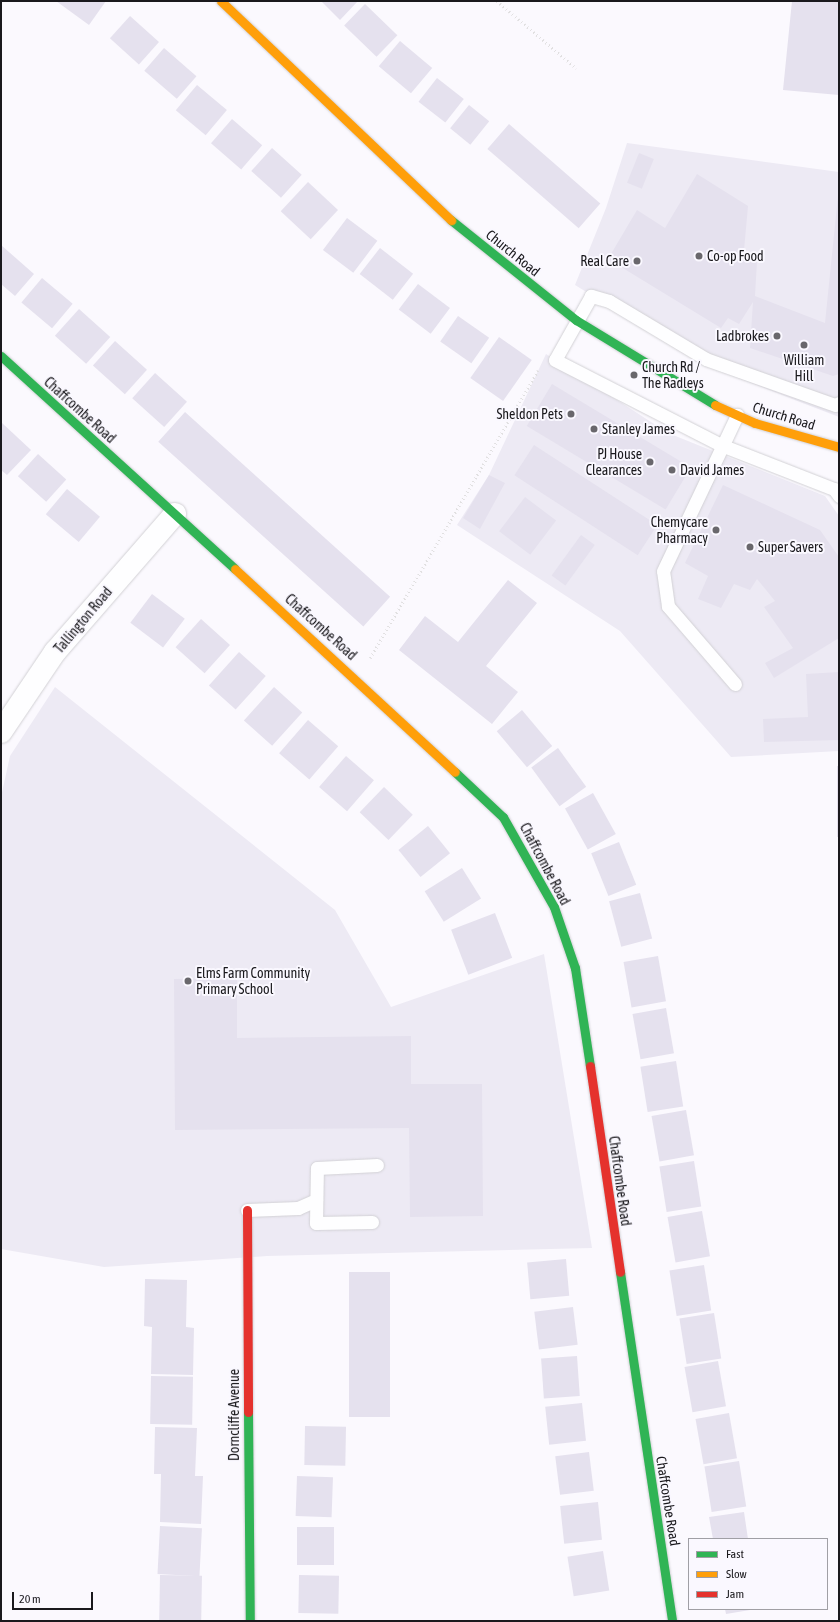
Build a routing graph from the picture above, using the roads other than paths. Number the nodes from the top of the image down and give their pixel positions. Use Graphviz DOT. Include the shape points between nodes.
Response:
graph roads {
  1 [pos="221,1"];
  2 [pos="576,320"];
  3 [pos="1,356"];
  4 [pos="839,403"];
  5 [pos="737,415"];
  6 [pos="721,445"];
  7 [pos="839,447"];
  8 [pos="839,496"];
  9 [pos="175,514"];
  10 [pos="735,684"];
  11 [pos="1,732"];
  12 [pos="377,1165"];
  13 [pos="316,1200"];
  14 [pos="247,1210"];
  15 [pos="372,1222"];
  16 [pos="250,1621"];
  17 [pos="672,1621"];
  1 -- 2 [label="street, Church Road" via="430,204"];
  2 -- 4 [label="lane" via="592,296 609,301 706,359 835,406"];
  2 -- 5 [label="street, Church Road" via="684,389"];
  2 -- 6 [label="lane" via="555,360"];
  3 -- 9 [label="street, Chaffcombe Road"];
  5 -- 6 [label="lane"];
  5 -- 7 [label="street, Church Road"];
  6 -- 8 [label="lane" via="834,489"];
  6 -- 10 [label="lane" via="663,571 668,606"];
  9 -- 11 [label="street, Tallington Road" via="55,652"];
  9 -- 17 [label="street, Chaffcombe Road" via="358,679 503,817 554,907 572,961"];
  12 -- 13 [label="lane" via="317,1168"];
  13 -- 14 [label="lane" via="298,1208"];
  13 -- 15 [label="lane" via="316,1222"];
  14 -- 16 [label="street, Dorncliffe Avenue"];
}
